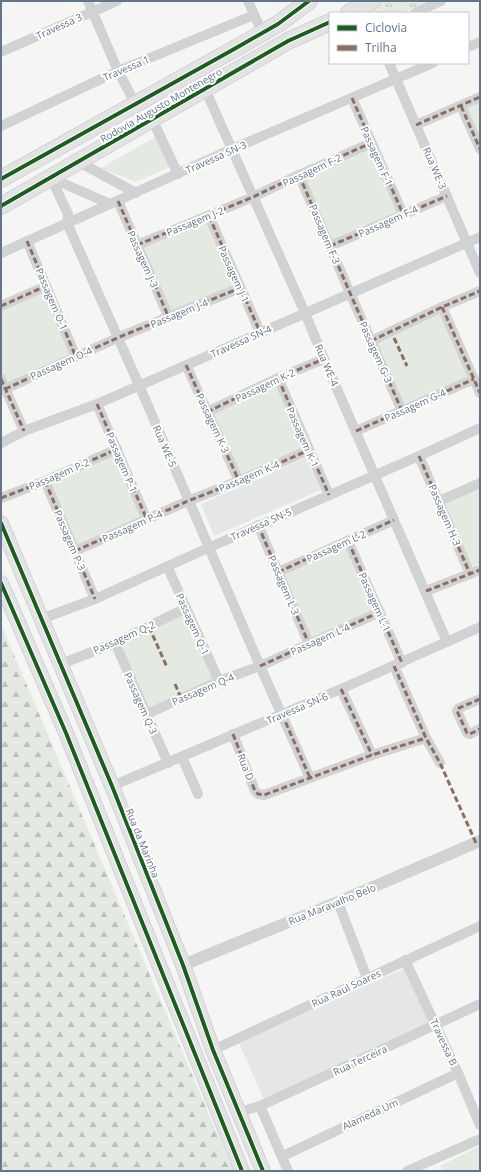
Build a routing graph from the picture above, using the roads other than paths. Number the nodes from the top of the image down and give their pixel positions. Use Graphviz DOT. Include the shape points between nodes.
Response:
graph roads {
  1 [pos="88,1"];
  2 [pos="117,1"];
  3 [pos="248,1"];
  4 [pos="309,1"];
  5 [pos="441,1"];
  6 [pos="368,7"];
  7 [pos="92,12"];
  8 [pos="351,12"];
  9 [pos="417,12"];
  10 [pos="254,15"];
  11 [pos="329,22"];
  12 [pos="262,32"];
  13 [pos="480,42"];
  14 [pos="469,47"];
  15 [pos="1,52"];
  16 [pos="389,64"];
  17 [pos="431,64"];
  18 [pos="118,71"];
  19 [pos="396,79"];
  20 [pos="205,89"];
  21 [pos="480,97"];
  22 [pos="352,98"];
  23 [pos="135,103"];
  24 [pos="461,106"];
  25 [pos="152,119"];
  26 [pos="416,125"];
  27 [pos="1,126"];
  28 [pos="371,143"];
  29 [pos="232,149"];
  30 [pos="480,149"];
  31 [pos="79,162"];
  32 [pos="178,174"];
  33 [pos="299,175"];
  34 [pos="2,176"];
  35 [pos="51,178"];
  36 [pos="136,193"];
  37 [pos="446,196"];
  38 [pos="253,197"];
  39 [pos="114,203"];
  40 [pos="1,206"];
  41 [pos="403,214"];
  42 [pos="209,216"];
  43 [pos="67,223"];
  44 [pos="480,237"];
  45 [pos="27,241"];
  46 [pos="467,243"];
  47 [pos="137,245"];
  48 [pos="330,246"];
  49 [pos="1,253"];
  50 [pos="480,273"];
  51 [pos="46,286"];
  52 [pos="240,288"];
  53 [pos="480,291"];
  54 [pos="350,293"];
  55 [pos="1,306"];
  56 [pos="442,307"];
  57 [pos="305,313"];
  58 [pos="169,318"];
  59 [pos="260,332"];
  60 [pos="117,338"];
  61 [pos="371,341"];
  62 [pos="76,356"];
  63 [pos="324,359"];
  64 [pos="186,365"];
  65 [pos="278,378"];
  66 [pos="1,379"];
  67 [pos="474,379"];
  68 [pos="139,385"];
  69 [pos="5,389"];
  70 [pos="480,393"];
  71 [pos="97,404"];
  72 [pos="402,411"];
  73 [pos="208,412"];
  74 [pos="480,428"];
  75 [pos="24,431"];
  76 [pos="356,431"];
  77 [pos="1,443"];
  78 [pos="117,449"];
  79 [pos="309,450"];
  80 [pos="419,456"];
  81 [pos="375,475"];
  82 [pos="45,481"];
  83 [pos="239,481"];
  84 [pos="480,483"];
  85 [pos="329,495"];
  86 [pos="1,498"];
  87 [pos="188,501"];
  88 [pos="439,501"];
  89 [pos="147,520"];
  90 [pos="394,520"];
  91 [pos="1,523"];
  92 [pos="258,525"];
  93 [pos="348,541"];
  94 [pos="208,548"];
  95 [pos="75,551"];
  96 [pos="168,566"];
  97 [pos="480,570"];
  98 [pos="278,572"];
  99 [pos="470,574"];
  100 [pos="1,583"];
  101 [pos="426,591"];
  102 [pos="95,599"];
  103 [pos="186,608"];
  104 [pos="380,612"];
  105 [pos="41,620"];
  106 [pos="480,627"];
  107 [pos="447,642"];
  108 [pos="115,643"];
  109 [pos="309,644"];
  110 [pos="61,664"];
  111 [pos="398,664"];
  112 [pos="260,666"];
  113 [pos="219,681"];
  114 [pos="341,689"];
  115 [pos="480,699"];
  116 [pos="56,712"];
  117 [pos="147,714"];
  118 [pos="282,714"];
  119 [pos="480,729"];
  120 [pos="233,734"];
  121 [pos="426,738"];
  122 [pos="372,755"];
  123 [pos="182,757"];
  124 [pos="168,763"];
  125 [pos="440,763"];
  126 [pos="104,767"];
  127 [pos="310,778"];
  128 [pos="112,786"];
  129 [pos="198,794"];
  130 [pos="480,841"];
  131 [pos="338,902"];
  132 [pos="480,926"];
  133 [pos="405,960"];
  134 [pos="183,966"];
  135 [pos="367,978"];
  136 [pos="480,1004"];
  137 [pos="435,1024"];
  138 [pos="213,1050"];
  139 [pos="458,1073"];
  140 [pos="205,1080"];
  141 [pos="260,1106"];
  142 [pos="241,1116"];
  143 [pos="480,1125"];
  144 [pos="480,1139"];
  145 [pos="283,1156"];
  146 [pos="431,1166"];
  147 [pos="242,1171"];
  148 [pos="263,1171"];
  149 [pos="288,1171"];
  150 [pos="407,1171"];
  1 -- 7 [label="street"];
  2 -- 7 [label="street, Travessa 3"];
  3 -- 10 [label="street"];
  4 -- 12 [label="main road, Rodovia Augusto Montenegro" via="278,24"];
  5 -- 9 [label="street"];
  6 -- 8 [label="main road"];
  7 -- 15 [label="street, Travessa 3"];
  7 -- 18 [label="street"];
  10 -- 12 [label="street"];
  10 -- 18 [label="street, Travessa 1"];
  11 -- 20 [label="main road, Rodovia Augusto Montenegro" via="288,41"];
  12 -- 23 [label="main road, Rodovia Augusto Montenegro"];
  13 -- 14 [label="street"];
  16 -- 19 [label="street, Rua WE-3"];
  17 -- 19 [label="street, Travessa SN-3"];
  18 -- 23 [label="street"];
  18 -- 27 [label="street, Travessa 1"];
  19 -- 22 [label="street, Travessa SN-3"];
  19 -- 26 [label="street, Rua WE-3"];
  20 -- 25 [label="main road, Rodovia Augusto Montenegro"];
  20 -- 29 [label="street, Rua WE-4"];
  21 -- 24 [label="street"];
  22 -- 28 [label="street, Passagem F-1"];
  22 -- 29 [label="street, Travessa SN-3"];
  23 -- 34 [label="main road, Rodovia Augusto Montenegro"];
  24 -- 26 [label="street"];
  24 -- 30 [label="street"];
  25 -- 31 [label="main road, Rodovia Augusto Montenegro"];
  25 -- 32 [label="street"];
  26 -- 37 [label="street, Rua WE-3"];
  28 -- 33 [label="street, Passagem F-2"];
  28 -- 41 [label="street, Passagem F-1"];
  29 -- 32 [label="street, Travessa SN-3"];
  29 -- 38 [label="street, Rua WE-4"];
  31 -- 35 [label="main road, Rodovia Augusto Montenegro"];
  31 -- 36 [label="street"];
  32 -- 36 [label="street, Travessa SN-3"];
  33 -- 38 [label="street, Passagem F-2"];
  33 -- 48 [label="street, Passagem F-3"];
  35 -- 39 [label="street"];
  35 -- 40 [label="main road, Rodovia Augusto Montenegro"];
  35 -- 43 [label="street, Rua WE-5" via="68,214"];
  36 -- 39 [label="street, Travessa SN-3"];
  37 -- 41 [label="street, Passagem F-4"];
  37 -- 46 [label="street, Rua WE-3"];
  38 -- 42 [label="street, Passagem J-2"];
  38 -- 57 [label="street, Rua WE-4"];
  39 -- 43 [label="street, Travessa SN-3"];
  39 -- 47 [label="street, Passagem J-3"];
  41 -- 48 [label="street, Passagem F-4"];
  42 -- 47 [label="street, Passagem J-2"];
  42 -- 52 [label="street, Passagem J-1"];
  43 -- 45 [label="street, Travessa SN-3"];
  43 -- 60 [label="street, Rua WE-5"];
  44 -- 46 [label="street, Travessa SN-4"];
  45 -- 49 [label="street, Travessa SN-3"];
  45 -- 51 [label="street, Passagem O-1"];
  46 -- 50 [label="street, Rua WE-3"];
  46 -- 54 [label="street, Travessa SN-4"];
  47 -- 58 [label="street, Passagem J-3"];
  48 -- 54 [label="street, Passagem F-3"];
  51 -- 55 [label="street"];
  51 -- 62 [label="street, Passagem O-1"];
  52 -- 58 [label="street, Passagem J-4"];
  52 -- 59 [label="street, Passagem J-1"];
  53 -- 56 [label="street"];
  54 -- 57 [label="street, Travessa SN-4"];
  54 -- 61 [label="street, Passagem G-3"];
  56 -- 61 [label="street"];
  56 -- 67 [label="street"];
  57 -- 59 [label="street, Travessa SN-4"];
  57 -- 63 [label="street, Rua WE-4"];
  58 -- 60 [label="street, Passagem J-4"];
  59 -- 64 [label="street, Travessa SN-4"];
  60 -- 62 [label="street, Passagem O-4"];
  60 -- 68 [label="street, Rua WE-5"];
  61 -- 72 [label="street, Passagem G-3"];
  62 -- 69 [label="street, Passagem O-4"];
  63 -- 65 [label="street, Passagem K-2"];
  63 -- 76 [label="street, Rua WE-4"];
  64 -- 68 [label="street, Travessa SN-4"];
  64 -- 73 [label="street, Passagem K-3"];
  65 -- 73 [label="street, Passagem K-2"];
  65 -- 79 [label="street, Passagem K-1"];
  66 -- 69 [label="street"];
  67 -- 70 [label="street"];
  67 -- 72 [label="street, Passagem G-4"];
  68 -- 71 [label="street, Travessa SN-4"];
  68 -- 87 [label="street, Rua WE-5"];
  69 -- 75 [label="street"];
  71 -- 75 [label="street, Travessa SN-4"];
  71 -- 78 [label="street, Passagem P-1"];
  72 -- 76 [label="street, Passagem G-4"];
  73 -- 83 [label="street, Passagem K-3"];
  74 -- 80 [label="street, Travessa SN-5"];
  75 -- 77 [label="street, Travessa SN-4"];
  76 -- 81 [label="street, Rua WE-4"];
  78 -- 82 [label="street, Passagem P-2"];
  78 -- 89 [label="street, Passagem P-1"];
  79 -- 83 [label="street, Passagem K-4"];
  79 -- 85 [label="street, Passagem K-1"];
  80 -- 81 [label="street, Travessa SN-5"];
  80 -- 88 [label="street, Passagem H-3"];
  81 -- 85 [label="street, Travessa SN-5"];
  81 -- 90 [label="street, Rua WE-4"];
  82 -- 86 [label="street, Passagem P-2"];
  82 -- 95 [label="street, Passagem P-3"];
  83 -- 87 [label="street, Passagem K-4"];
  84 -- 88 [label="street"];
  85 -- 92 [label="street, Travessa SN-5"];
  87 -- 89 [label="street, Passagem P-4"];
  87 -- 94 [label="street, Rua WE-5"];
  88 -- 99 [label="street, Passagem H-3"];
  89 -- 95 [label="street, Passagem P-4"];
  90 -- 93 [label="street, Passagem L-2"];
  90 -- 101 [label="street, Rua WE-4"];
  91 -- 105 [label="main road, Rua da Marinha"];
  92 -- 94 [label="street, Travessa SN-5"];
  92 -- 98 [label="street, Passagem L-3"];
  93 -- 98 [label="street, Passagem L-2"];
  93 -- 104 [label="street, Passagem L-1"];
  94 -- 96 [label="street, Travessa SN-5"];
  94 -- 112 [label="street, Rua WE-5"];
  95 -- 102 [label="street, Passagem P-3"];
  96 -- 102 [label="street, Travessa SN-5"];
  96 -- 103 [label="street, Passagem Q-1"];
  97 -- 99 [label="street"];
  98 -- 109 [label="street, Passagem L-3"];
  99 -- 101 [label="street"];
  100 -- 116 [label="main road"];
  101 -- 107 [label="street, Rua WE-4"];
  102 -- 105 [label="street, Travessa SN-5"];
  103 -- 108 [label="street, Passagem Q-2"];
  103 -- 113 [label="street, Passagem Q-1"];
  104 -- 109 [label="street, Passagem L-4"];
  104 -- 111 [label="street, Passagem L-1"];
  105 -- 110 [label="main road, Rua da Marinha"];
  106 -- 107 [label="street, Travessa SN-6"];
  107 -- 111 [label="street, Travessa SN-6"];
  108 -- 110 [label="street, Passagem Q-2"];
  108 -- 117 [label="street, Passagem Q-3"];
  109 -- 112 [label="street, Passagem L-4"];
  110 -- 126 [label="main road, Rua da Marinha"];
  111 -- 114 [label="street, Travessa SN-6"];
  111 -- 121 [label="street, Passagem L-1"];
  112 -- 113 [label="street, Passagem Q-4"];
  112 -- 118 [label="street, Rua WE-5"];
  113 -- 117 [label="street, Passagem Q-4"];
  114 -- 118 [label="street, Travessa SN-6"];
  114 -- 122 [label="street"];
  115 -- 119 [label="street" via="459,708 457,712 467,733"];
  116 -- 126 [label="main road" via="57,701 60,699 69,703 83,734"];
  116 -- 140 [label="main road"];
  117 -- 124 [label="street, Passagem Q-3"];
  118 -- 120 [label="street, Travessa SN-6"];
  118 -- 127 [label="street, Rua WE-5"];
  120 -- 123 [label="street, Travessa SN-6"];
  120 -- 127 [label="street, Rua D" via="258,794 264,795"];
  121 -- 122 [label="street"];
  121 -- 125 [label="street, Passagem L-1"];
  122 -- 127 [label="street"];
  123 -- 124 [label="street, Travessa SN-6"];
  123 -- 129 [label="street"];
  124 -- 128 [label="street, Travessa SN-6"];
  126 -- 128 [label="main road, Rua da Marinha"];
  128 -- 134 [label="main road, Rua da Marinha"];
  130 -- 131 [label="street, Rua Maravalho Belo"];
  131 -- 134 [label="street, Rua Maravalho Belo"];
  131 -- 135 [label="street"];
  132 -- 133 [label="street, Rua Raul Soares"];
  133 -- 135 [label="street, Rua Raul Soares"];
  133 -- 137 [label="street, Travessa B"];
  134 -- 138 [label="main road, Rua da Marinha"];
  135 -- 138 [label="street, Rua Raul Soares"];
  136 -- 137 [label="street, Rua Terceira"];
  137 -- 139 [label="street, Travessa B"];
  137 -- 141 [label="street, Rua Terceira"];
  138 -- 142 [label="main road, Rua da Marinha"];
  139 -- 143 [label="street, Travessa B"];
  139 -- 145 [label="street, Alameda Um"];
  140 -- 142 [label="main road" via="233,1129 239,1130 242,1127"];
  140 -- 147 [label="main road"];
  141 -- 142 [label="street, Rua Terceira"];
  141 -- 145 [label="street"];
  142 -- 148 [label="main road, Rua da Marinha"];
  144 -- 146 [label="street"];
  145 -- 149 [label="street"];
  146 -- 150 [label="street"];
}
